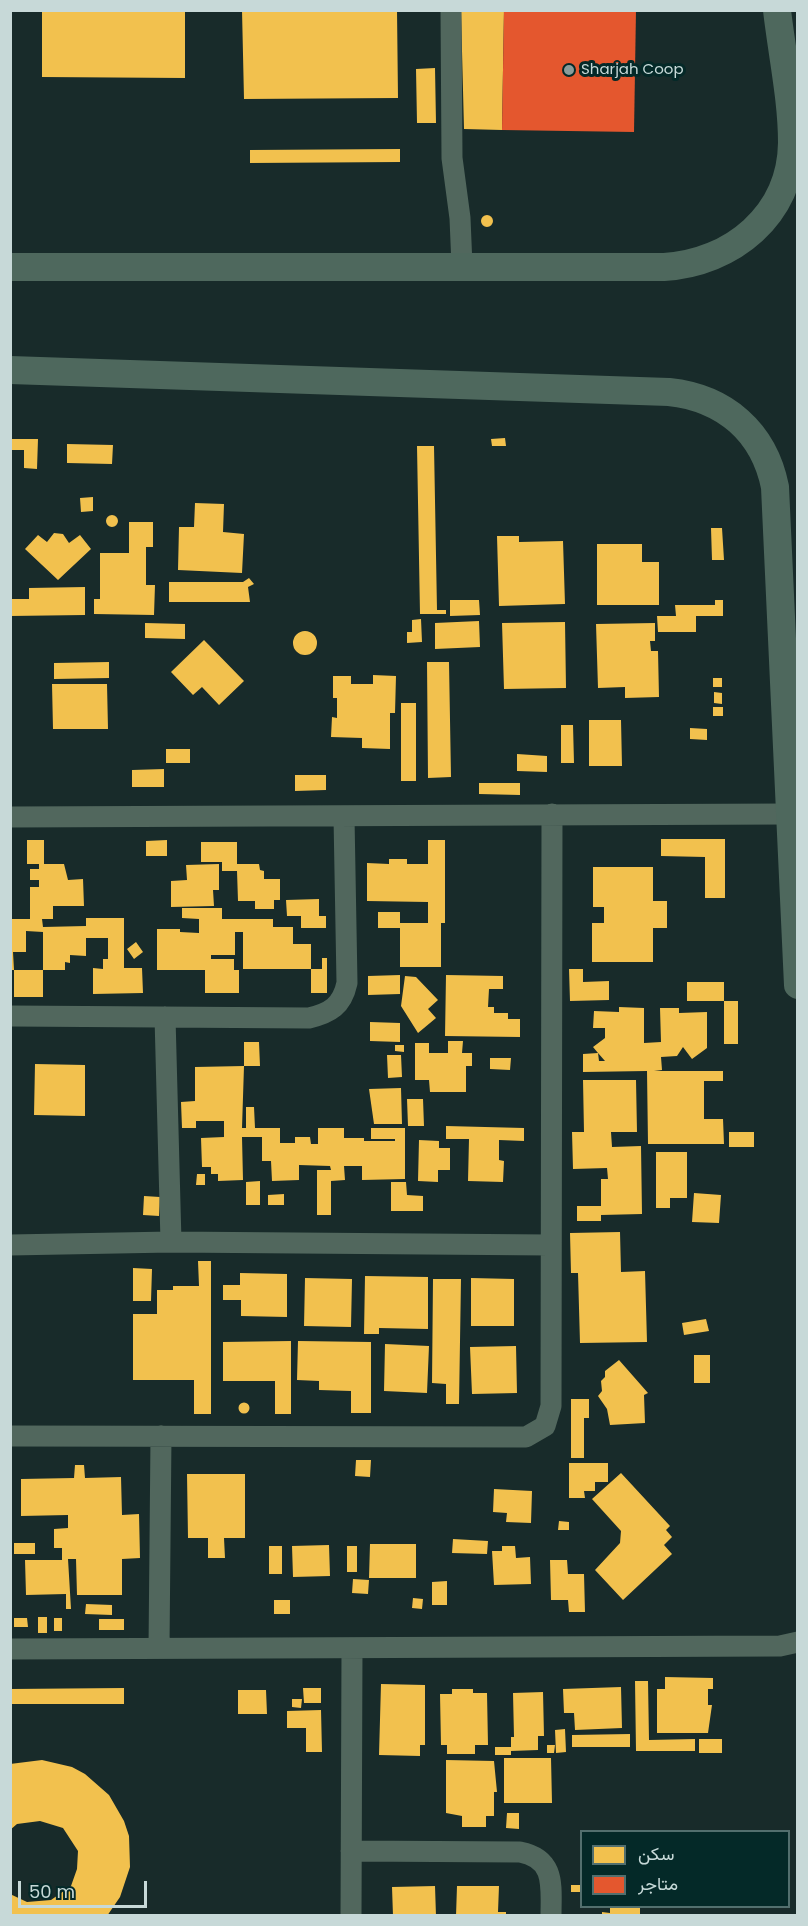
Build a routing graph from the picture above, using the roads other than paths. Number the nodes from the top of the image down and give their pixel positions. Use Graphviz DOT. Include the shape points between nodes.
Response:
graph roads {
  1 [pos="451,10"];
  2 [pos="777,10"];
  3 [pos="462,266"];
  4 [pos="10,267"];
  5 [pos="10,370"];
  6 [pos="552,814"];
  7 [pos="789,814"];
  8 [pos="10,817"];
  9 [pos="344,817"];
  10 [pos="798,985"];
  11 [pos="10,1016"];
  12 [pos="165,1017"];
  13 [pos="171,1242"];
  14 [pos="10,1245"];
  15 [pos="550,1245"];
  16 [pos="10,1436"];
  17 [pos="161,1436"];
  18 [pos="792,1646"];
  19 [pos="159,1648"];
  20 [pos="10,1649"];
  21 [pos="352,1649"];
  22 [pos="351,1851"];
  23 [pos="351,1916"];
  24 [pos="551,1916"];
  1 -- 3 [label="street" via="453,176"];
  2 -- 3 [label="main road" via="791,127 791,160 774,205 742,242 713,258 681,266"];
  3 -- 4 [label="main road"];
  5 -- 7 [label="main road" via="669,392 699,397 727,410 759,444 775,487"];
  6 -- 7 [label="street"];
  6 -- 9 [label="street"];
  6 -- 15 [label="street"];
  7 -- 10 [label="main road"];
  8 -- 9 [label="street"];
  9 -- 12 [label="street" via="347,983 344,997 335,1008 309,1018"];
  11 -- 12 [label="street"];
  12 -- 13 [label="street"];
  13 -- 14 [label="street"];
  13 -- 15 [label="street"];
  15 -- 17 [label="street" via="551,1406 545,1426 537,1433 526,1437"];
  16 -- 17 [label="street"];
  17 -- 19 [label="street"];
  18 -- 21 [label="street"];
  19 -- 20 [label="street"];
  19 -- 21 [label="street"];
  21 -- 22 [label="street"];
  22 -- 23 [label="street"];
  22 -- 24 [label="street" via="532,1854 549,1872"];
}
